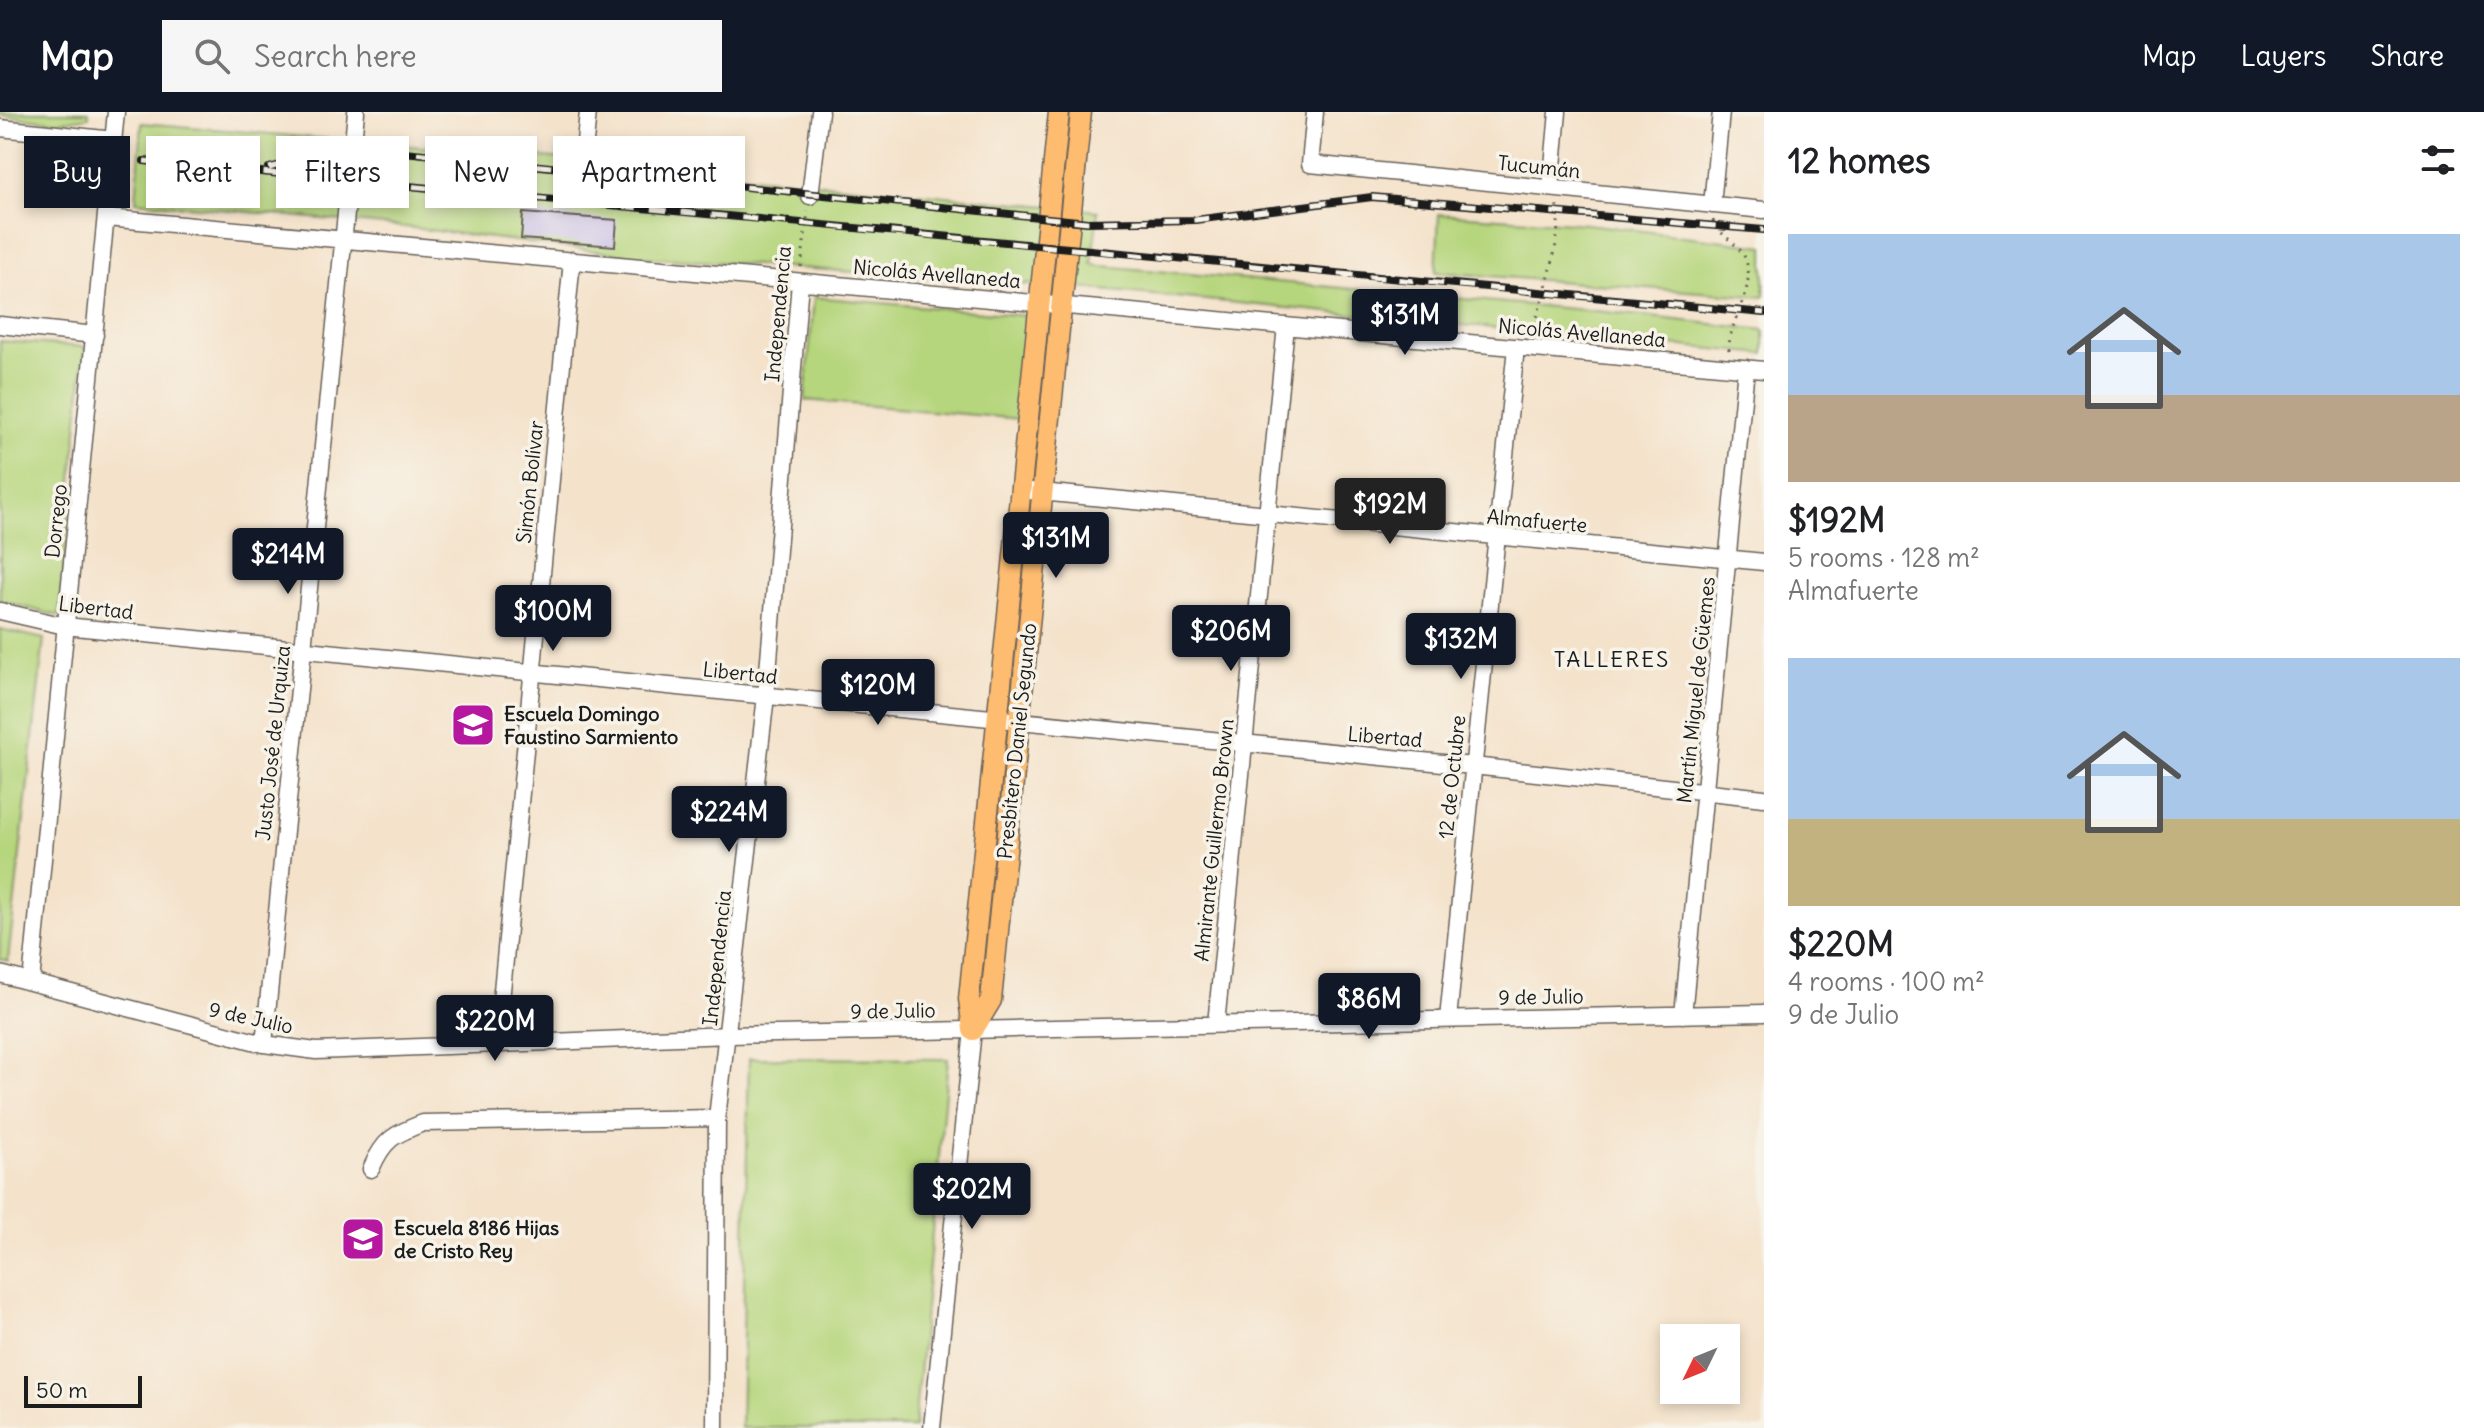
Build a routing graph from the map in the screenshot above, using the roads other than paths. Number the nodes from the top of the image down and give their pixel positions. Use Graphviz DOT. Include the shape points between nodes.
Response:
graph roads {
  1 [pos="116,112"];
  2 [pos="356,112"];
  3 [pos="588,112"];
  4 [pos="820,112"];
  5 [pos="1059,112"];
  6 [pos="1081,112"];
  7 [pos="1315,112"];
  8 [pos="1558,112"];
  9 [pos="1721,112"];
  10 [pos="0,128"];
  11 [pos="76,136"];
  12 [pos="114,136"];
  13 [pos="586,136"];
  14 [pos="1551,188"];
  15 [pos="810,196"];
  16 [pos="1712,205"];
  17 [pos="108,208"];
  18 [pos="1764,210"];
  19 [pos="107,218"];
  20 [pos="343,240"];
  21 [pos="572,260"];
  22 [pos="800,282"];
  23 [pos="1039,303"];
  24 [pos="1062,306"];
  25 [pos="0,325"];
  26 [pos="1286,326"];
  27 [pos="95,335"];
  28 [pos="1522,348"];
  29 [pos="1738,368"];
  30 [pos="1764,370"];
  31 [pos="1020,490"];
  32 [pos="1043,492"];
  33 [pos="1267,513"];
  34 [pos="1495,537"];
  35 [pos="1729,558"];
  36 [pos="1764,562"];
  37 [pos="0,611"];
  38 [pos="65,626"];
  39 [pos="303,650"];
  40 [pos="531,671"];
  41 [pos="766,696"];
  42 [pos="997,718"];
  43 [pos="1019,721"];
  44 [pos="1244,744"];
  45 [pos="1473,766"];
  46 [pos="1706,792"];
  47 [pos="1764,798"];
  48 [pos="0,974"];
  49 [pos="31,982"];
  50 [pos="1764,1013"];
  51 [pos="1683,1015"];
  52 [pos="1448,1019"];
  53 [pos="1216,1024"];
  54 [pos="973,1030"];
  55 [pos="729,1035"];
  56 [pos="497,1043"];
  57 [pos="264,1044"];
  58 [pos="717,1118"];
  59 [pos="371,1169"];
  60 [pos="715,1428"];
  61 [pos="932,1428"];
  1 -- 12 [label="street, Dorrego"];
  2 -- 20 [label="street, Justo José de Urquiza"];
  3 -- 13 [label="street"];
  4 -- 15 [label="street"];
  5 -- 23 [label="main road, Presbítero Daniel Segundo"];
  6 -- 24 [label="main road, Presbítero Daniel Segundo"];
  7 -- 14 [label="street, Tucumán" via="1310,164"];
  8 -- 14 [label="street"];
  9 -- 16 [label="street"];
  10 -- 11 [label="street"];
  14 -- 16 [label="street, Tucumán"];
  16 -- 18 [label="street, Tucumán"];
  17 -- 19 [label="street, Dorrego"];
  19 -- 20 [label="street, Nicolás Avellaneda"];
  19 -- 27 [label="street, Dorrego"];
  20 -- 21 [label="street, Nicolás Avellaneda"];
  20 -- 39 [label="street, Justo José de Urquiza"];
  21 -- 22 [label="street, Nicolás Avellaneda"];
  21 -- 40 [label="street, Simón Bolívar"];
  22 -- 23 [label="street, Nicolás Avellaneda"];
  22 -- 41 [label="street, Independencia"];
  23 -- 24 [label="street, Nicolás Avellaneda"];
  23 -- 31 [label="main road, Presbítero Daniel Segundo"];
  24 -- 26 [label="street, Nicolás Avellaneda"];
  24 -- 32 [label="main road, Presbítero Daniel Segundo"];
  25 -- 27 [label="street"];
  26 -- 28 [label="street, Nicolás Avellaneda"];
  26 -- 33 [label="street, Almirante Guillermo Brown"];
  27 -- 38 [label="street, Dorrego"];
  28 -- 29 [label="street, Nicolás Avellaneda"];
  28 -- 34 [label="street, 12 de Octubre"];
  29 -- 30 [label="street, Nicolás Avellaneda"];
  29 -- 35 [label="street, Martín Miguel de Güemes"];
  31 -- 32 [label="street, Almafuerte"];
  31 -- 42 [label="main road, Presbítero Daniel Segundo"];
  32 -- 33 [label="street, Almafuerte"];
  32 -- 43 [label="main road, Presbítero Daniel Segundo"];
  33 -- 34 [label="street, Almafuerte"];
  33 -- 44 [label="street, Almirante Guillermo Brown"];
  34 -- 35 [label="street, Almafuerte"];
  34 -- 45 [label="street, 12 de Octubre"];
  35 -- 36 [label="street, Almafuerte"];
  35 -- 46 [label="street, Martín Miguel de Güemes"];
  37 -- 38 [label="street, Libertad"];
  38 -- 39 [label="street, Libertad"];
  38 -- 49 [label="street, Dorrego"];
  39 -- 40 [label="street, Libertad"];
  39 -- 57 [label="street, Justo José de Urquiza"];
  40 -- 41 [label="street, Libertad"];
  40 -- 56 [label="street, Simón Bolívar"];
  41 -- 42 [label="street, Libertad"];
  41 -- 55 [label="street, Independencia"];
  42 -- 43 [label="street, Libertad"];
  42 -- 54 [label="main road, Presbítero Daniel Segundo" via="969,999"];
  43 -- 44 [label="street, Libertad"];
  43 -- 54 [label="main road, Presbítero Daniel Segundo" via="991,1000"];
  44 -- 45 [label="street, Libertad"];
  44 -- 53 [label="street, Almirante Guillermo Brown"];
  45 -- 46 [label="street, Libertad"];
  45 -- 52 [label="street, 12 de Octubre"];
  46 -- 47 [label="street, Libertad"];
  46 -- 51 [label="street, Martín Miguel de Güemes"];
  48 -- 49 [label="street, 9 de Julio"];
  49 -- 57 [label="street, 9 de Julio"];
  50 -- 51 [label="street, 9 de Julio"];
  51 -- 52 [label="street, 9 de Julio"];
  52 -- 53 [label="street, 9 de Julio"];
  53 -- 54 [label="street, 9 de Julio"];
  54 -- 55 [label="street, 9 de Julio"];
  54 -- 61 [label="street, Presbítero Daniel Segundo"];
  55 -- 56 [label="street, 9 de Julio"];
  55 -- 58 [label="street, Independencia"];
  56 -- 57 [label="street, 9 de Julio" via="316,1051"];
  58 -- 59 [label="street" via="423,1123 381,1147"];
  58 -- 60 [label="street, Independencia"];
}
